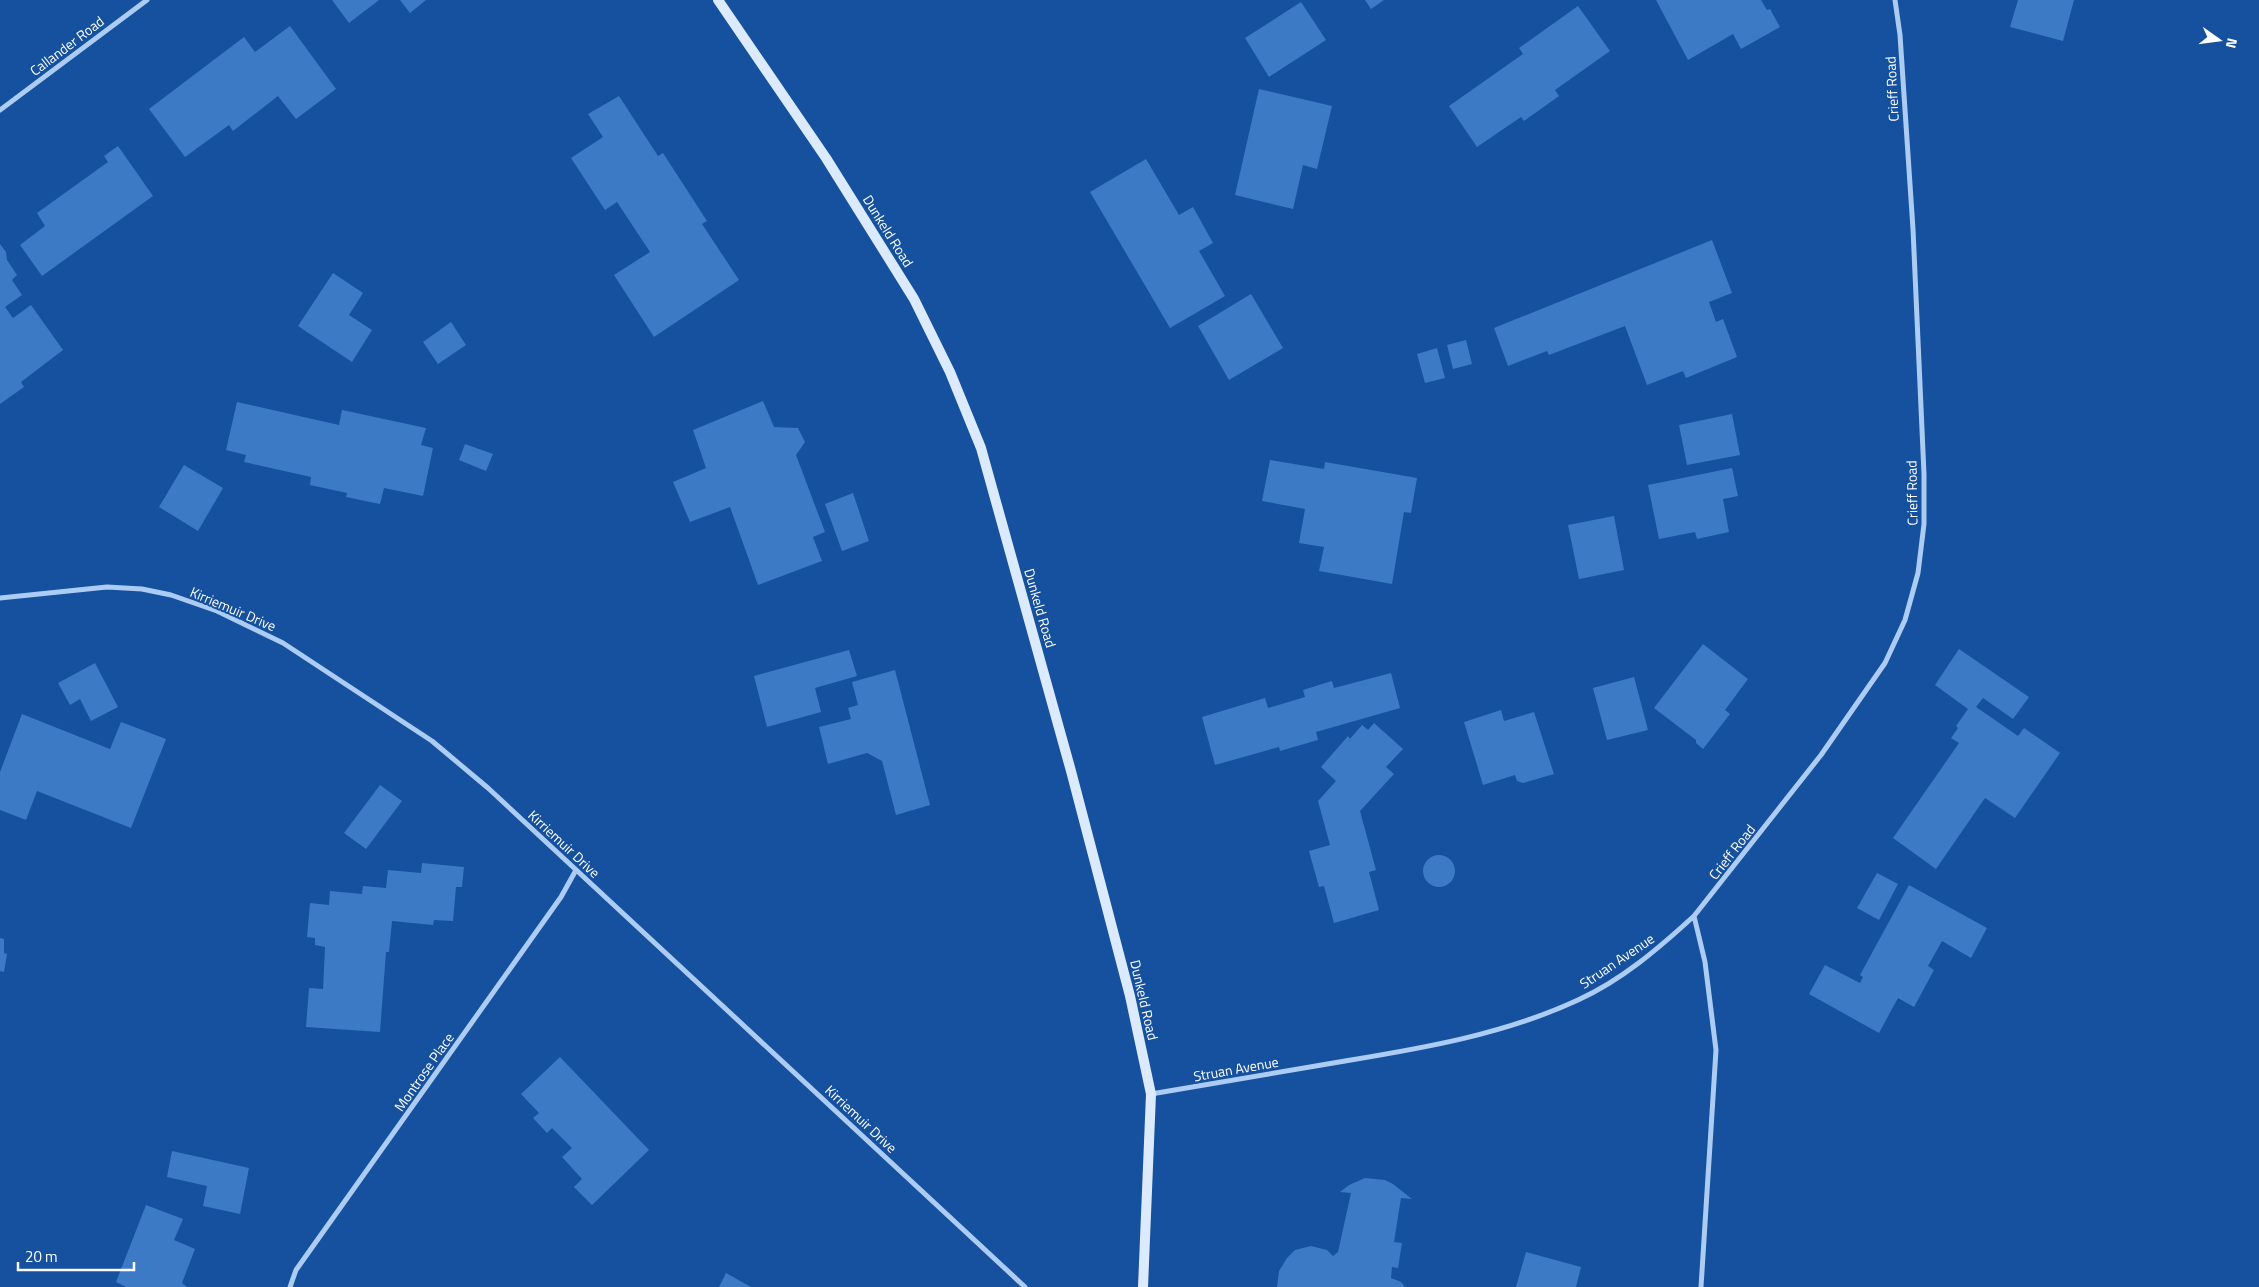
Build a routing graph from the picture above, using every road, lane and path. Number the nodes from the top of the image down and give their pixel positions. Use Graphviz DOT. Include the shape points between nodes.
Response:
graph roads {
  1 [pos="147,0"];
  2 [pos="718,0"];
  3 [pos="1895,0"];
  4 [pos="0,110"];
  5 [pos="0,598"];
  6 [pos="576,870"];
  7 [pos="1694,916"];
  8 [pos="1151,1094"];
  9 [pos="290,1287"];
  10 [pos="1025,1287"];
  11 [pos="1143,1287"];
  12 [pos="1701,1287"];
  1 -- 4 [label="street, Callander Road"];
  2 -- 8 [label="main road, Dunkeld Road" via="826,158 914,299 950,372 981,448 1074,780 1130,996"];
  3 -- 7 [label="street, Crieff Road" via="1913,229 1924,474 1924,524 1918,573 1904,620 1885,663 1821,755"];
  5 -- 6 [label="street, Kirriemuir Drive" via="107,587 142,589 171,595 225,615 283,643 432,741"];
  6 -- 9 [label="street, Montrose Place" via="561,897 296,1270"];
  6 -- 10 [label="street, Kirriemuir Drive"];
  7 -- 8 [label="street, Struan Avenue" via="1610,983 1539,1017 1436,1044"];
  7 -- 12 [label="street" via="1706,970 1716,1050"];
  8 -- 11 [label="main road, Dunkeld Road"];
}
